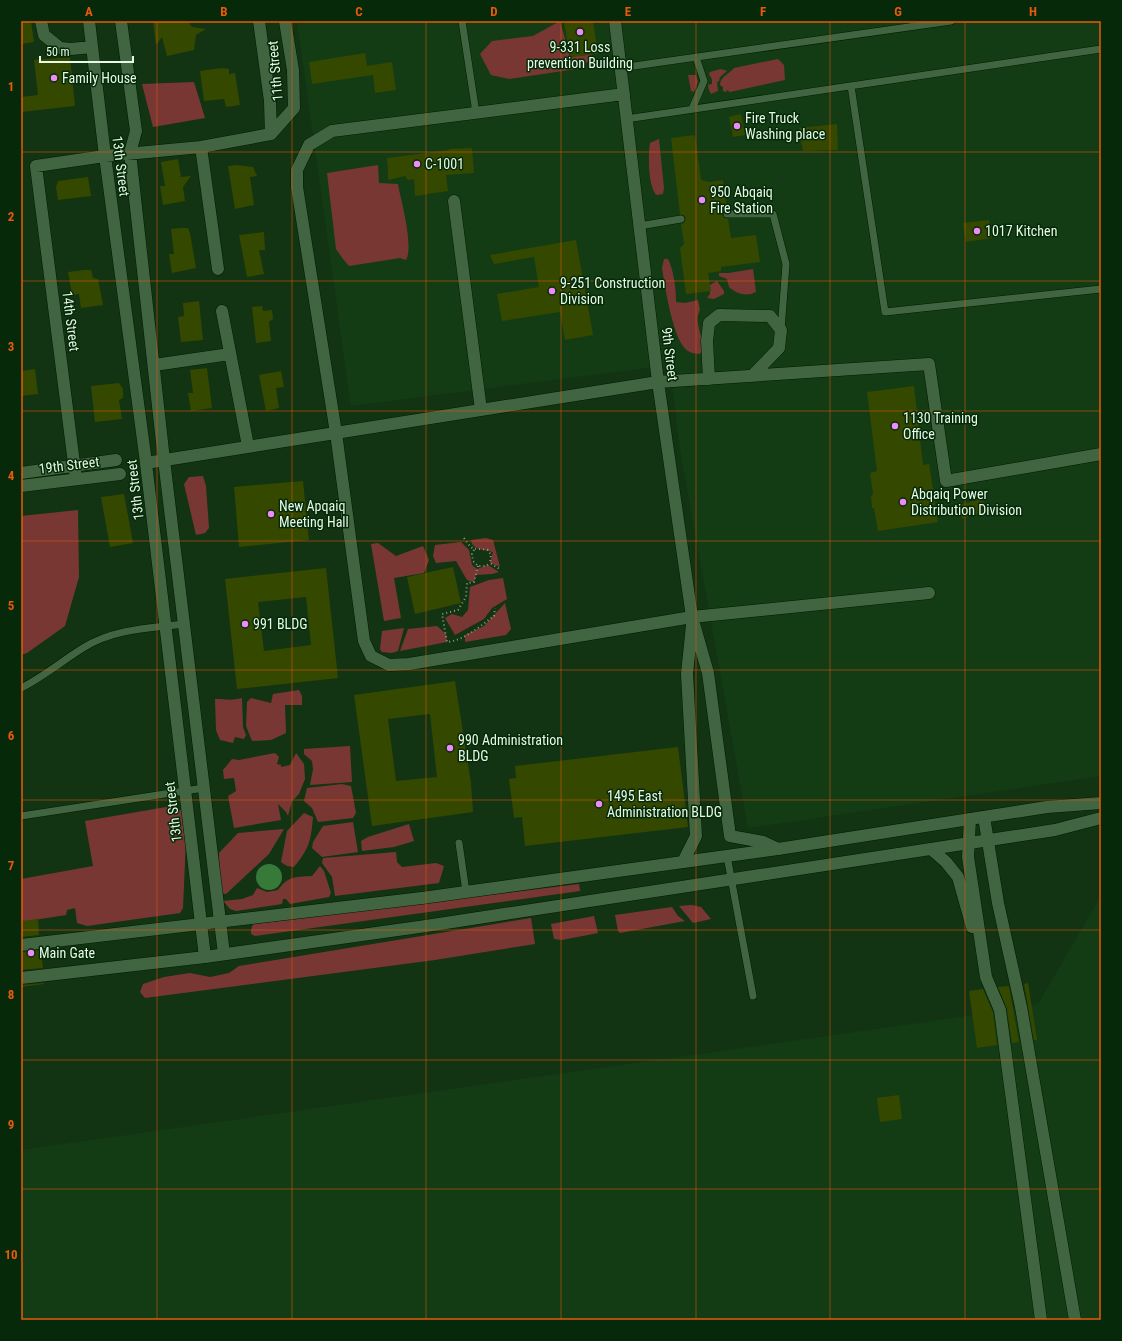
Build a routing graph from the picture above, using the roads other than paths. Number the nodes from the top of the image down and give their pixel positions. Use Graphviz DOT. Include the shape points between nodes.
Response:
graph roads {
  1 [pos="41,21"];
  2 [pos="89,21"];
  3 [pos="121,21"];
  4 [pos="259,21"];
  5 [pos="285,21"];
  6 [pos="462,21"];
  7 [pos="615,21"];
  8 [pos="951,21"];
  9 [pos="92,47"];
  10 [pos="1101,50"];
  11 [pos="696,57"];
  12 [pos="620,68"];
  13 [pos="851,86"];
  14 [pos="624,94"];
  15 [pos="692,109"];
  16 [pos="476,113"];
  17 [pos="626,119"];
  18 [pos="271,134"];
  19 [pos="201,147"];
  20 [pos="130,153"];
  21 [pos="105,156"];
  22 [pos="454,201"];
  23 [pos="727,214"];
  24 [pos="681,219"];
  25 [pos="639,226"];
  26 [pos="218,269"];
  27 [pos="1101,289"];
  28 [pos="222,311"];
  29 [pos="781,330"];
  30 [pos="230,354"];
  31 [pos="154,365"];
  32 [pos="752,376"];
  33 [pos="709,379"];
  34 [pos="658,382"];
  35 [pos="481,410"];
  36 [pos="336,433"];
  37 [pos="248,446"];
  38 [pos="1101,454"];
  39 [pos="116,460"];
  40 [pos="164,460"];
  41 [pos="146,463"];
  42 [pos="74,466"];
  43 [pos="21,473"];
  44 [pos="120,474"];
  45 [pos="76,479"];
  46 [pos="21,486"];
  47 [pos="929,593"];
  48 [pos="692,618"];
  49 [pos="184,624"];
  50 [pos="166,626"];
  51 [pos="21,688"];
  52 [pos="204,788"];
  53 [pos="186,791"];
  54 [pos="1101,802"];
  55 [pos="21,816"];
  56 [pos="984,817"];
  57 [pos="1101,818"];
  58 [pos="970,819"];
  59 [pos="988,840"];
  60 [pos="459,843"];
  61 [pos="969,843"];
  62 [pos="778,849"];
  63 [pos="931,849"];
  64 [pos="727,856"];
  65 [pos="683,862"];
  66 [pos="731,879"];
  67 [pos="466,892"];
  68 [pos="220,922"];
  69 [pos="201,924"];
  70 [pos="21,946"];
  71 [pos="224,954"];
  72 [pos="205,957"];
  73 [pos="986,977"];
  74 [pos="21,978"];
  75 [pos="753,996"];
  76 [pos="1042,1320"];
  77 [pos="1074,1320"];
  1 -- 9 [label="street" via="44,35 60,48"];
  2 -- 9 [label="street, 13th Street"];
  3 -- 20 [label="street, 13th Street" via="136,131"];
  4 -- 18 [label="street" via="270,102"];
  5 -- 18 [label="street, 11th Street" via="293,70 294,108"];
  6 -- 16 [label="lane"];
  7 -- 12 [label="street, 9th Street"];
  8 -- 11 [label="lane"];
  9 -- 21 [label="street, 13th Street"];
  10 -- 13 [label="lane"];
  11 -- 12 [label="lane"];
  11 -- 15 [label="lane" via="704,81"];
  12 -- 14 [label="street, 9th Street"];
  13 -- 15 [label="lane"];
  13 -- 27 [label="lane" via="885,312"];
  14 -- 16 [label="street"];
  14 -- 17 [label="street, 9th Street"];
  15 -- 17 [label="lane"];
  16 -- 36 [label="street" via="332,131 309,145 297,170 297,187"];
  17 -- 25 [label="street, 9th Street"];
  18 -- 19 [label="street"];
  19 -- 20 [label="street"];
  19 -- 26 [label="street"];
  20 -- 21 [label="street"];
  20 -- 31 [label="street, 13th Street"];
  21 -- 41 [label="street, 13th Street"];
  21 -- 42 [label="street, 14th Street" via="36,166"];
  22 -- 35 [label="street"];
  23 -- 29 [label="lane" via="773,214 786,264"];
  24 -- 25 [label="lane"];
  25 -- 34 [label="street, 9th Street"];
  28 -- 30 [label="street"];
  29 -- 32 [label="street" via="779,348"];
  29 -- 33 [label="street" via="770,316 719,315 709,323"];
  30 -- 31 [label="street"];
  30 -- 37 [label="street"];
  31 -- 40 [label="street, 13th Street"];
  32 -- 33 [label="street"];
  32 -- 38 [label="street" via="929,364 946,481"];
  33 -- 34 [label="street"];
  34 -- 35 [label="street"];
  34 -- 48 [label="street, 9th Street"];
  35 -- 36 [label="street"];
  36 -- 37 [label="street"];
  36 -- 48 [label="street" via="364,641 371,656 389,665 409,664"];
  37 -- 40 [label="street"];
  39 -- 42 [label="street, 19th Street"];
  40 -- 41 [label="street"];
  40 -- 49 [label="street, 13th Street"];
  41 -- 50 [label="street, 13th Street"];
  42 -- 43 [label="street, 19th Street"];
  42 -- 45 [label="street, 14th Street"];
  44 -- 45 [label="street, 19th Street"];
  45 -- 46 [label="street, 19th Street"];
  47 -- 48 [label="street"];
  48 -- 62 [label="street" via="708,673 730,836 764,842"];
  48 -- 65 [label="street" via="687,674 696,836"];
  49 -- 50 [label="lane"];
  49 -- 52 [label="street, 13th Street"];
  50 -- 51 [label="lane" via="105,637 84,647"];
  50 -- 53 [label="street, 13th Street"];
  52 -- 53 [label="lane"];
  52 -- 68 [label="street, 13th Street"];
  53 -- 55 [label="lane"];
  53 -- 69 [label="street, 13th Street"];
  54 -- 56 [label="street"];
  56 -- 58 [label="street"];
  56 -- 59 [label="street"];
  57 -- 59 [label="street" via="1055,830"];
  58 -- 61 [label="street"];
  58 -- 62 [label="street"];
  59 -- 61 [label="street"];
  59 -- 77 [label="street" via="998,903 1021,1007"];
  60 -- 67 [label="lane"];
  61 -- 63 [label="street"];
  61 -- 73 [label="street" via="968,857"];
  62 -- 64 [label="street"];
  63 -- 66 [label="street"];
  63 -- 73 [label="street" via="958,877"];
  64 -- 65 [label="street"];
  64 -- 66 [label="lane"];
  65 -- 67 [label="street"];
  66 -- 71 [label="street"];
  66 -- 75 [label="lane"];
  67 -- 68 [label="street"];
  68 -- 69 [label="street"];
  68 -- 71 [label="street, 13th Street"];
  69 -- 70 [label="street"];
  69 -- 72 [label="street, 13th Street"];
  71 -- 72 [label="street"];
  72 -- 74 [label="street"];
  73 -- 76 [label="street" via="1000,1010"];
}
